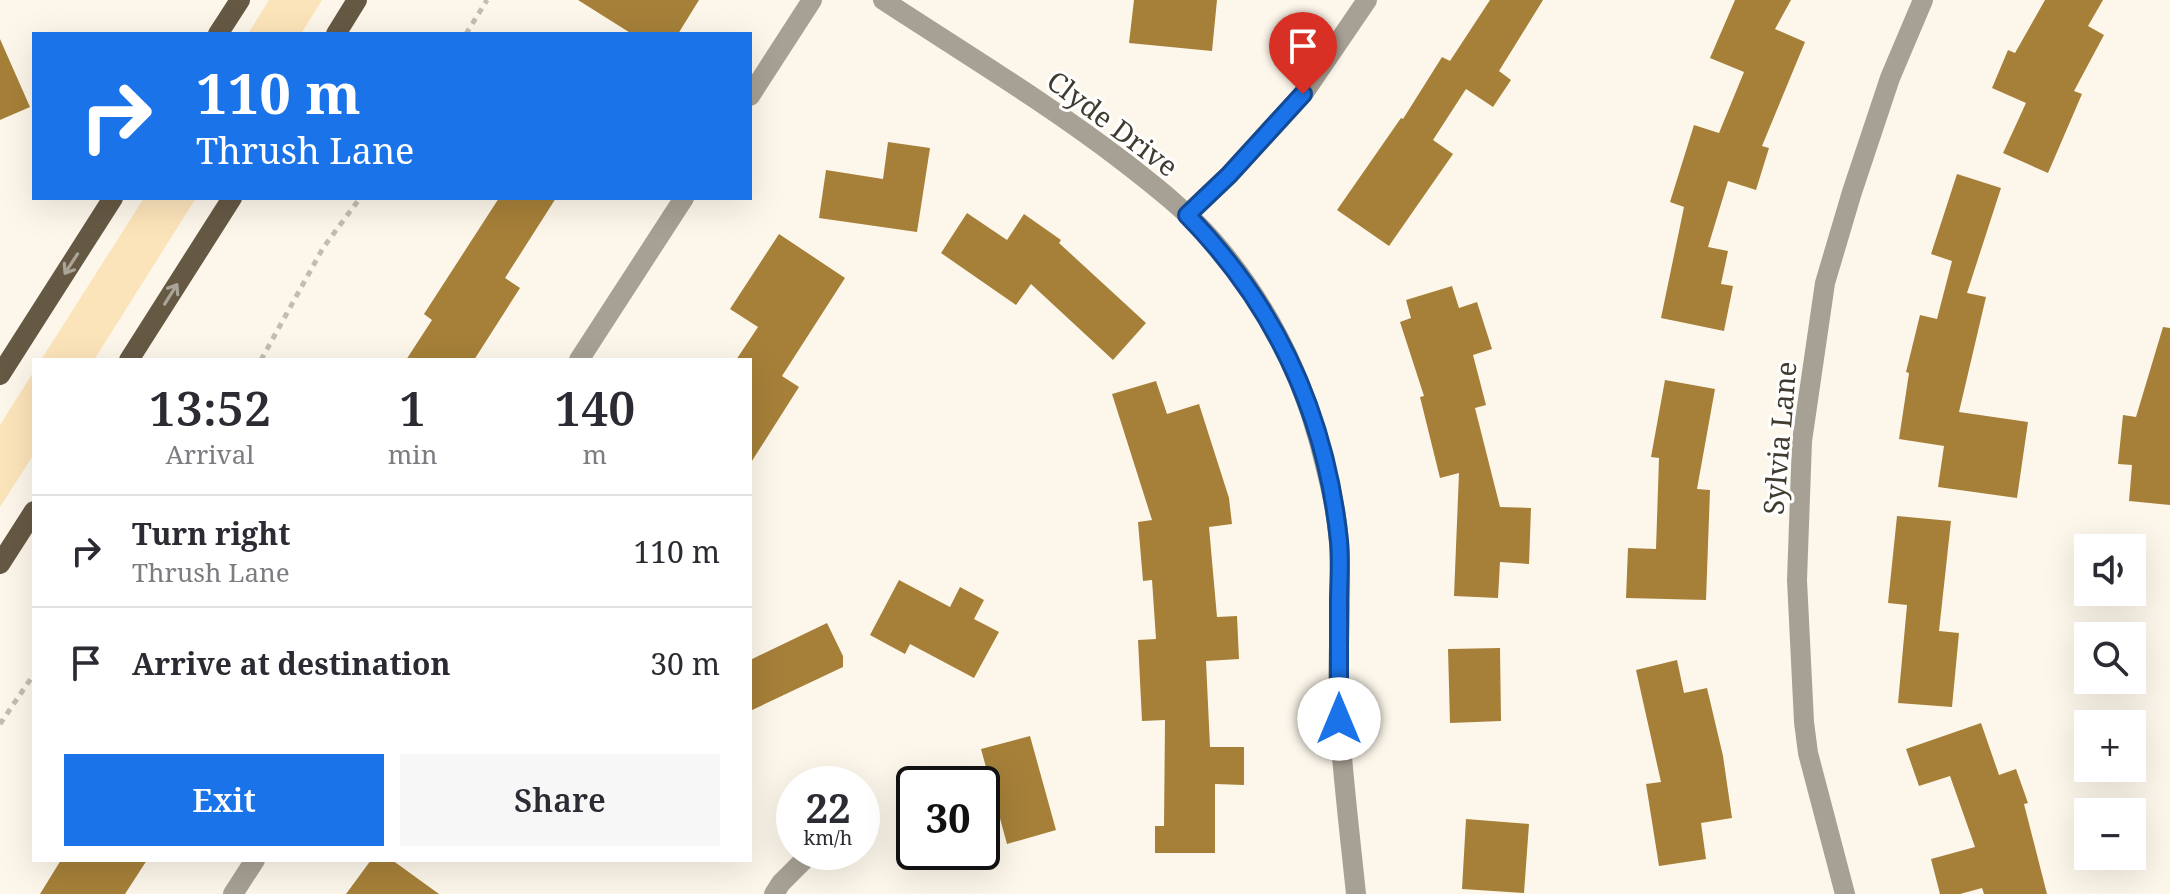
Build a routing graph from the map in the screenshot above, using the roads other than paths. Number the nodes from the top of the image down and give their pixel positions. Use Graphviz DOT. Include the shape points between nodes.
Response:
graph roads {
  1 [pos="240,0"];
  2 [pos="357,0"];
  3 [pos="812,0"];
  4 [pos="883,0"];
  5 [pos="1367,0"];
  6 [pos="1923,0"];
  7 [pos="219,32"];
  8 [pos="337,32"];
  9 [pos="752,93"];
  10 [pos="112,200"];
  11 [pos="231,200"];
  12 [pos="683,200"];
  13 [pos="1187,215"];
  14 [pos="130,358"];
  15 [pos="580,358"];
  16 [pos="0,375"];
  17 [pos="32,514"];
  18 [pos="0,564"];
  19 [pos="254,862"];
  20 [pos="794,870"];
  21 [pos="233,894"];
  22 [pos="774,894"];
  23 [pos="1356,894"];
  24 [pos="1845,894"];
  1 -- 7 [label="main road"];
  2 -- 8 [label="main road"];
  3 -- 9 [label="street"];
  4 -- 13 [label="street, Clyde Drive" via="1081,129"];
  5 -- 13 [label="street" via="1303,94"];
  6 -- 24 [label="street, Sylvia Lane" via="1890,78 1825,283 1802,441 1797,580 1804,722"];
  10 -- 16 [label="main road, one-way"];
  14 -- 11 [label="main road, one-way"];
  12 -- 15 [label="street"];
  13 -- 23 [label="street, Clyde Drive" via="1214,241 1270,321 1302,390 1322,454 1339,543 1339,719"];
  17 -- 18 [label="main road"];
  19 -- 21 [label="street"];
  20 -- 22 [label="street"];
}
